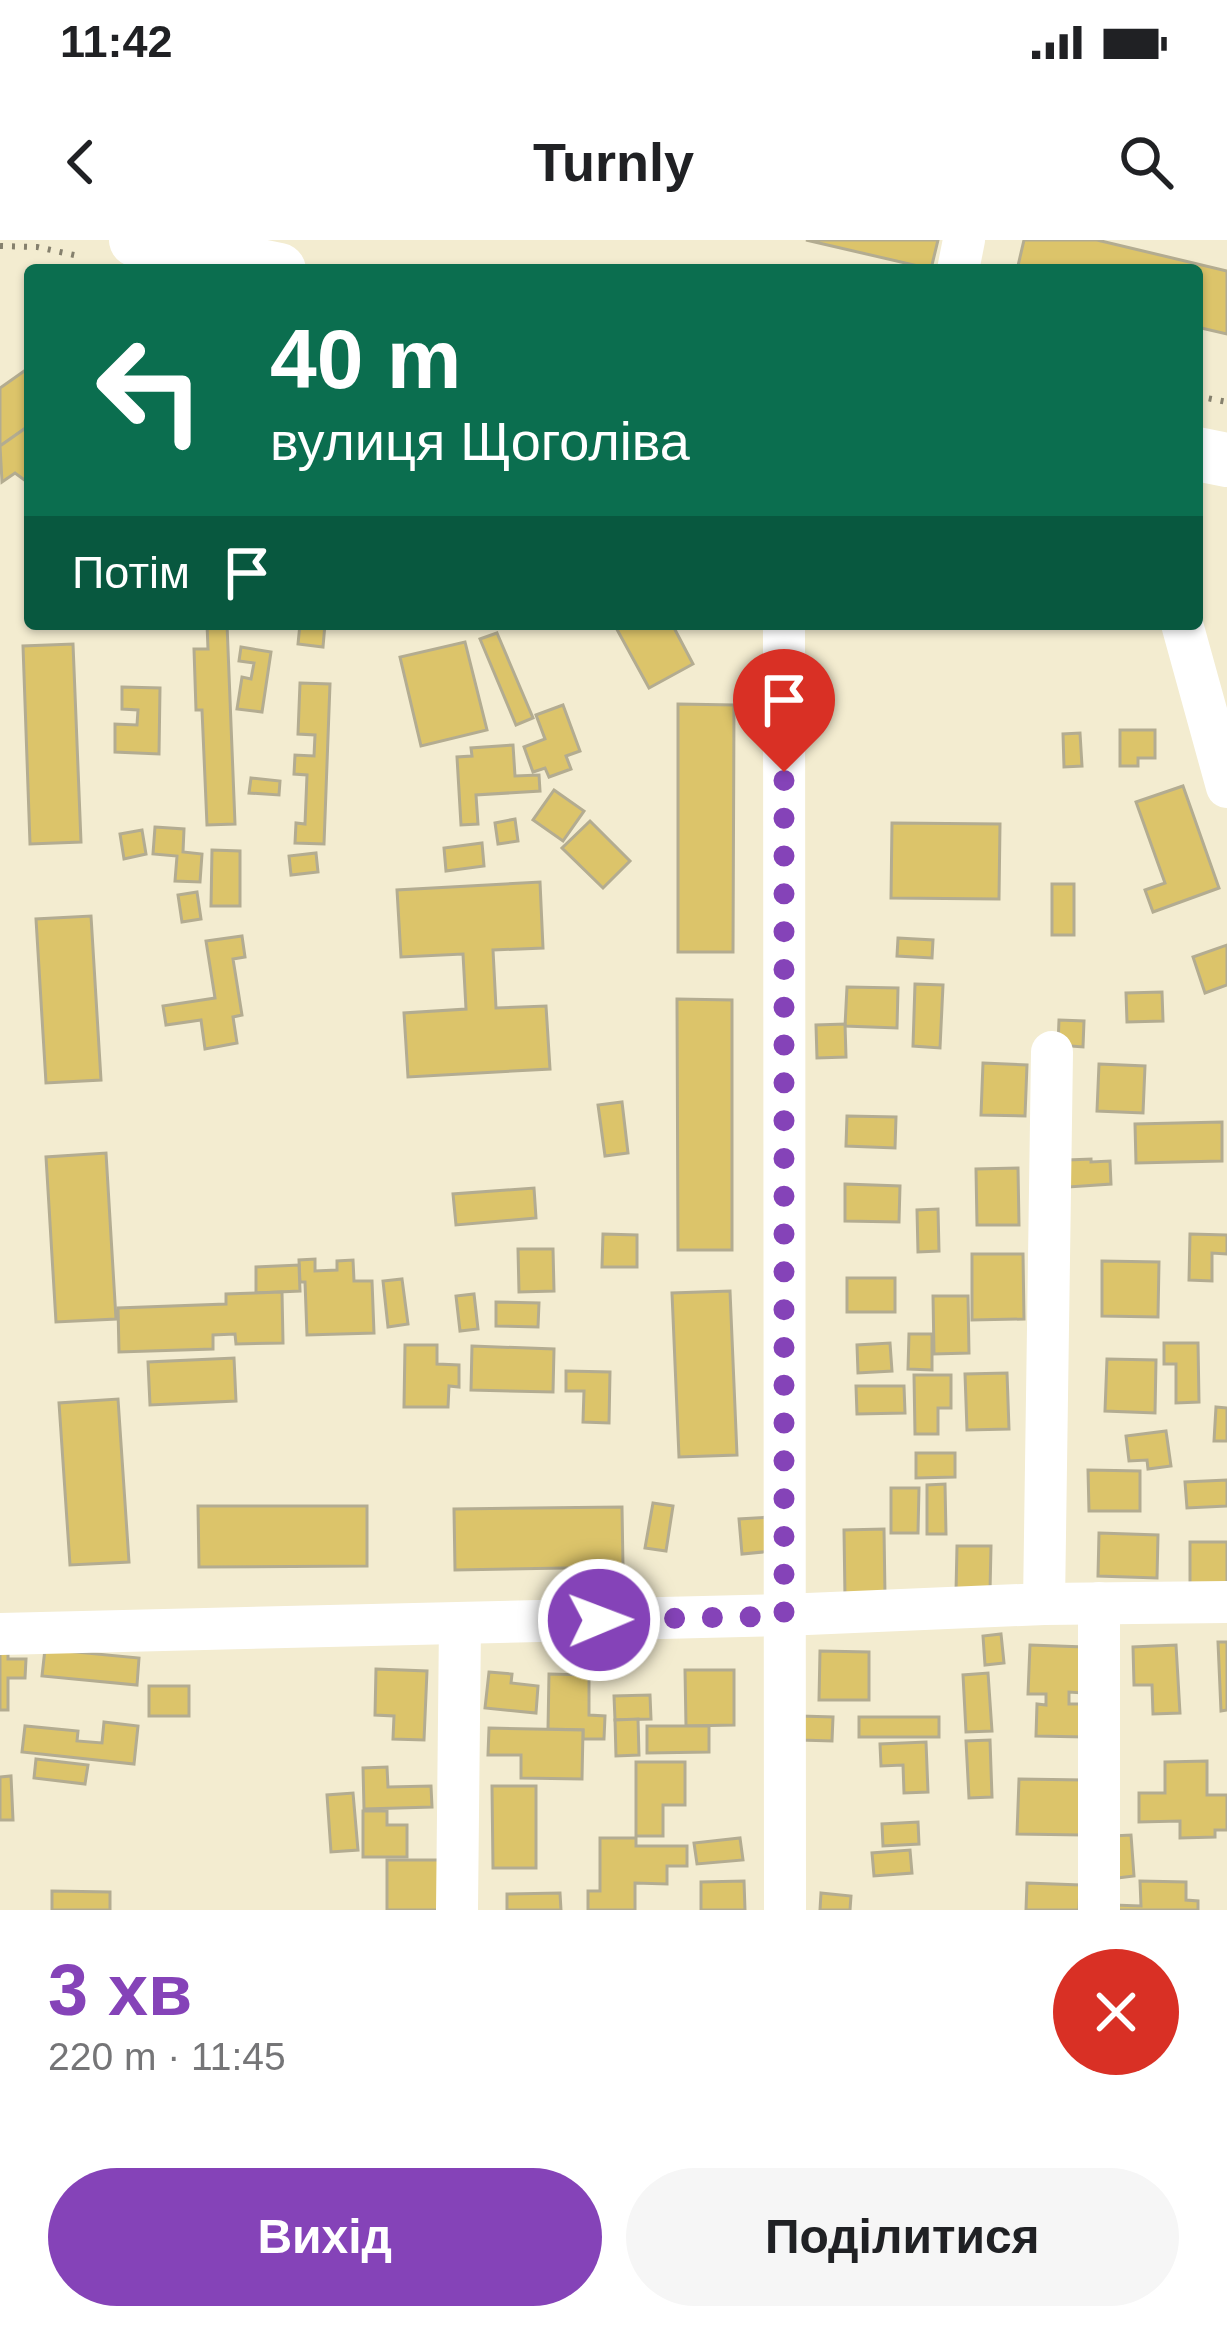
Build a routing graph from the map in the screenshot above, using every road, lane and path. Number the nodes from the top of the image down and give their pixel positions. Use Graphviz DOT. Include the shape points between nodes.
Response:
graph roads {
  1 [pos="142,242"];
  2 [pos="0,246"];
  3 [pos="79,256"];
  4 [pos="250,264"];
  5 [pos="784,630"];
  6 [pos="1184,630"];
  7 [pos="1227,787"];
  8 [pos="1052,1052"];
  9 [pos="1227,1602"];
  10 [pos="1099,1603"];
  11 [pos="1044,1604"];
  12 [pos="784,1616"];
  13 [pos="460,1623"];
  14 [pos="0,1634"];
  15 [pos="457,1910"];
  16 [pos="785,1910"];
  17 [pos="1099,1910"];
  1 -- 4 [label="main road"];
  2 -- 3 [label="path"];
  5 -- 12 [label="street"];
  6 -- 7 [label="street"];
  8 -- 11 [label="street"];
  9 -- 10 [label="street"];
  10 -- 11 [label="street"];
  10 -- 17 [label="street"];
  11 -- 12 [label="street"];
  12 -- 13 [label="street"];
  12 -- 16 [label="street"];
  13 -- 14 [label="street"];
  13 -- 15 [label="street"];
}
